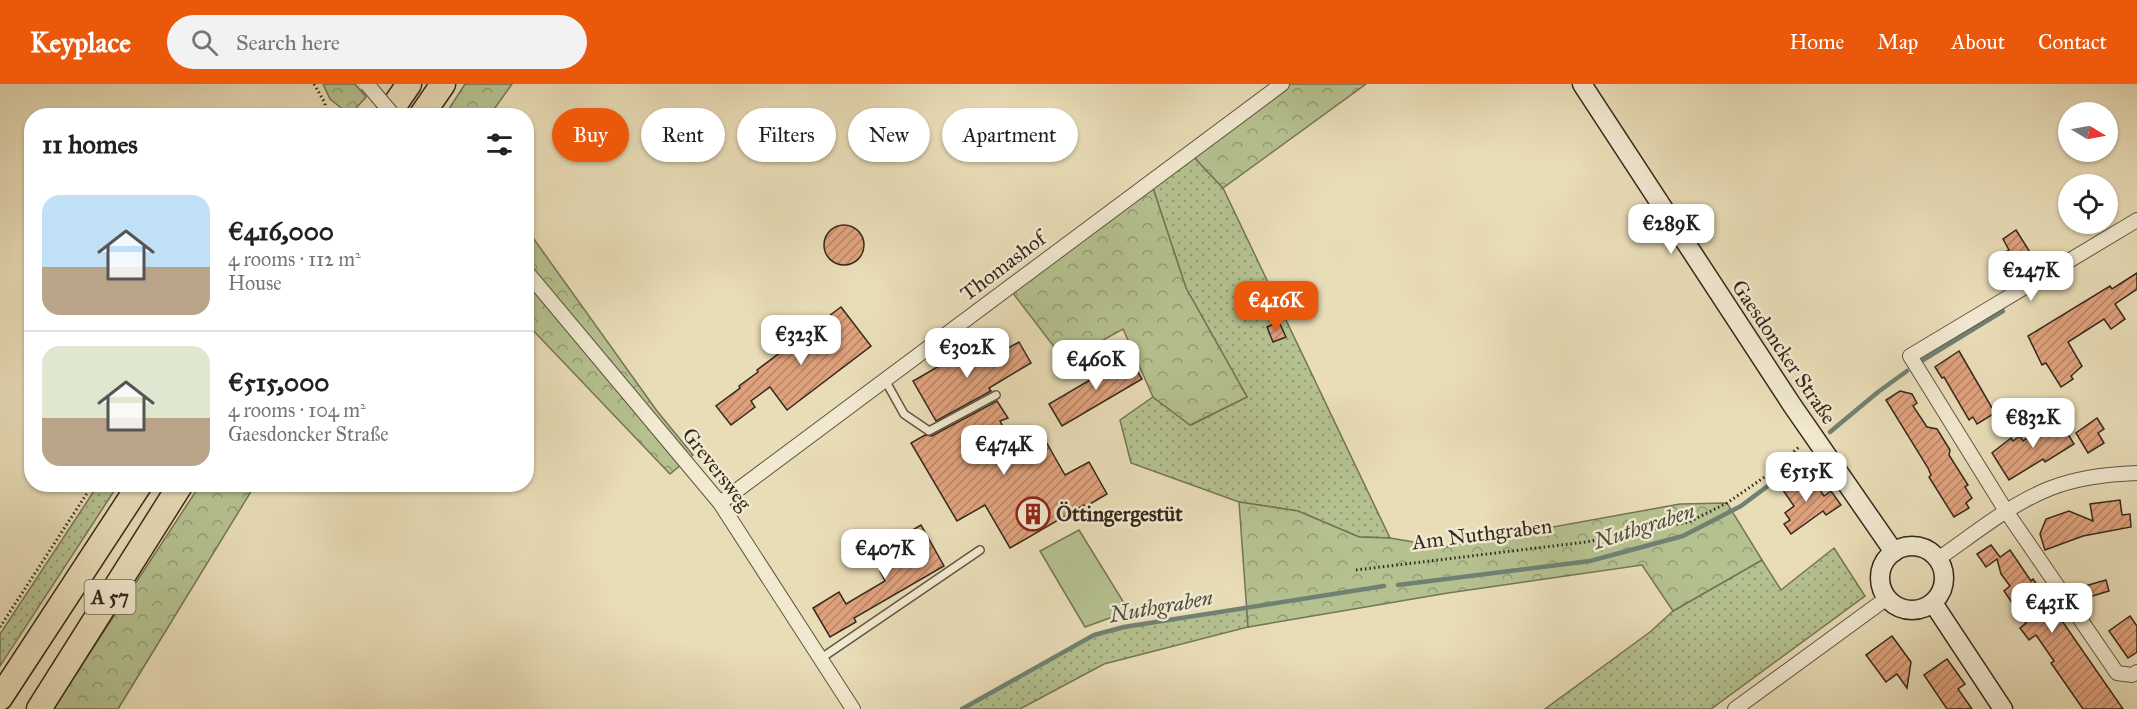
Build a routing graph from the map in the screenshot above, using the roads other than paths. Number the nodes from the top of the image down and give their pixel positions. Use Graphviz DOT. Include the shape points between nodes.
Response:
graph roads {
  1 [pos="367,84"];
  2 [pos="409,84"];
  3 [pos="443,84"];
  4 [pos="1282,84"];
  5 [pos="1582,84"];
  6 [pos="387,108"];
  7 [pos="392,108"];
  8 [pos="426,108"];
  9 [pos="2137,220"];
  10 [pos="534,281"];
  11 [pos="885,380"];
  12 [pos="996,395"];
  13 [pos="2137,473"];
  14 [pos="135,492"];
  15 [pos="176,492"];
  16 [pos="720,503"];
  17 [pos="2006,511"];
  18 [pos="980,550"];
  19 [pos="1894,552"];
  20 [pos="1938,559"];
  21 [pos="1887,598"];
  22 [pos="1933,603"];
  23 [pos="820,659"];
  24 [pos="2137,672"];
  25 [pos="0,698"];
  26 [pos="39,709"];
  27 [pos="853,709"];
  28 [pos="1735,709"];
  29 [pos="2003,709"];
  1 -- 6 [label="street, bridge"];
  2 -- 7 [label="highway"];
  3 -- 8 [label="highway"];
  4 -- 11 [label="street, Thomashof"];
  5 -- 19 [label="main road, Gaesdoncker Straße" via="1785,395"];
  9 -- 17 [label="street" via="1910,356"];
  10 -- 16 [label="street, Greversweg"];
  11 -- 12 [label="lane" via="904,414 929,431"];
  11 -- 16 [label="street, Thomashof"];
  13 -- 17 [label="street" via="2111,474 2051,488"];
  14 -- 25 [label="highway, A 57"];
  15 -- 26 [label="highway, A 57"];
  16 -- 23 [label="street, Greversweg"];
  17 -- 20 [label="street"];
  17 -- 24 [label="street" via="2117,673"];
  18 -- 23 [label="lane"];
  19 -- 20 [label="main road" via="1913,546"];
  19 -- 21 [label="main road" via="1886,559 1880,579"];
  20 -- 22 [label="main road" via="1943,570 1943,589"];
  21 -- 22 [label="main road" via="1894,605 1913,611"];
  21 -- 28 [label="street"];
  22 -- 29 [label="main road"];
  23 -- 27 [label="street, Greversweg"];
}
